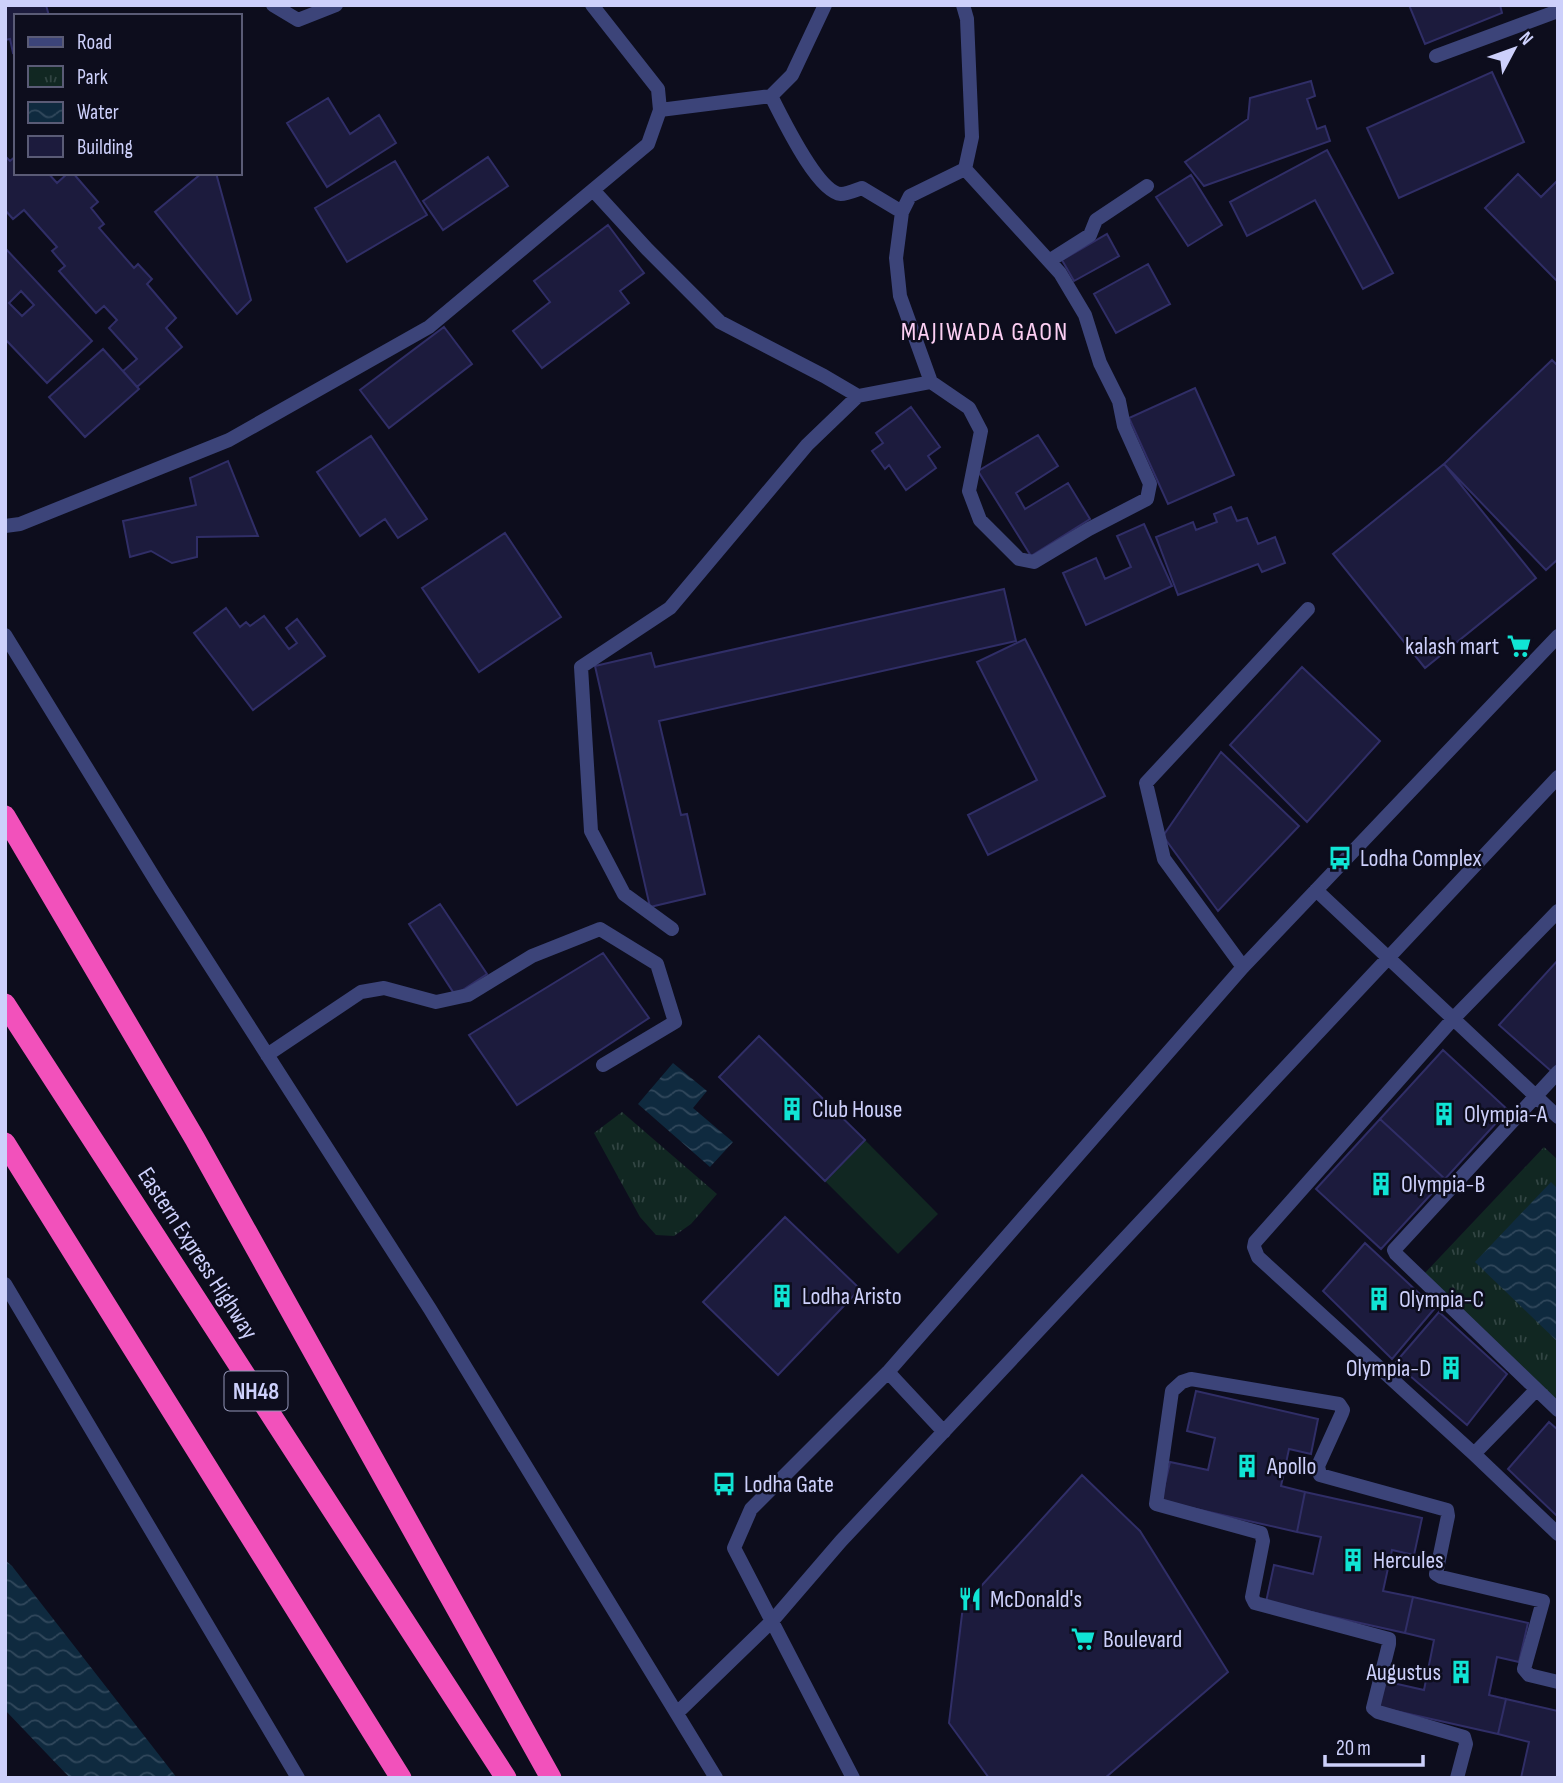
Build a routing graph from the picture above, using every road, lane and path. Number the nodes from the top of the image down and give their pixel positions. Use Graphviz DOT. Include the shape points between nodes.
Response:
graph roads {
  1 [pos="273,5"];
  2 [pos="336,5"];
  3 [pos="592,5"];
  4 [pos="825,5"];
  5 [pos="963,5"];
  6 [pos="1558,10"];
  7 [pos="1436,56"];
  8 [pos="771,96"];
  9 [pos="660,110"];
  10 [pos="965,169"];
  11 [pos="1147,186"];
  12 [pos="593,190"];
  13 [pos="902,212"];
  14 [pos="1049,261"];
  15 [pos="931,382"];
  16 [pos="858,396"];
  17 [pos="5,526"];
  18 [pos="1308,610"];
  19 [pos="5,635"];
  20 [pos="1558,636"];
  21 [pos="1558,777"];
  22 [pos="5,816"];
  23 [pos="1316,890"];
  24 [pos="1558,911"];
  25 [pos="672,929"];
  26 [pos="1388,958"];
  27 [pos="1243,967"];
  28 [pos="5,1004"];
  29 [pos="1452,1020"];
  30 [pos="267,1055"];
  31 [pos="603,1065"];
  32 [pos="1558,1072"];
  33 [pos="1535,1096"];
  34 [pos="1558,1117"];
  35 [pos="5,1143"];
  36 [pos="5,1283"];
  37 [pos="888,1372"];
  38 [pos="1536,1390"];
  39 [pos="1558,1410"];
  40 [pos="944,1432"];
  41 [pos="1474,1454"];
  42 [pos="1558,1534"];
  43 [pos="773,1620"];
  44 [pos="1558,1682"];
  45 [pos="677,1713"];
  46 [pos="298,1778"];
  47 [pos="401,1778"];
  48 [pos="506,1778"];
  49 [pos="551,1778"];
  50 [pos="716,1778"];
  51 [pos="853,1778"];
  52 [pos="1457,1778"];
  1 -- 2 [label="street" via="298,20"];
  3 -- 9 [label="street" via="658,89"];
  4 -- 8 [label="street" via="792,75"];
  5 -- 10 [label="street" via="972,137"];
  6 -- 7 [label="street"];
  8 -- 9 [label="street"];
  8 -- 13 [label="street" via="801,153 828,189 842,194 862,188"];
  9 -- 12 [label="street" via="648,144"];
  10 -- 13 [label="street" via="910,196"];
  10 -- 14 [label="street"];
  11 -- 14 [label="street" via="1096,220 1090,234"];
  12 -- 16 [label="street" via="720,323"];
  12 -- 17 [label="street" via="429,327 229,440 20,524"];
  13 -- 15 [label="street" via="896,258 900,296"];
  14 -- 15 [label="street" via="1085,315 1150,484 1147,499 1034,562 1019,559 980,520 969,491 981,431 969,408"];
  15 -- 16 [label="street"];
  16 -- 25 [label="street" via="807,445 670,608 581,667 591,831 624,894"];
  18 -- 27 [label="street" via="1146,783 1164,859"];
  19 -- 30 [label="street"];
  20 -- 23 [label="street"];
  21 -- 26 [label="street"];
  22 -- 49 [label="highway" via="195,1139"];
  23 -- 26 [label="street"];
  23 -- 27 [label="street"];
  24 -- 29 [label="street"];
  26 -- 29 [label="street"];
  26 -- 40 [label="street"];
  27 -- 37 [label="street"];
  28 -- 48 [label="highway, Eastern Express Highway / NH48"];
  29 -- 33 [label="street"];
  29 -- 41 [label="street" via="1254,1247 1258,1257"];
  30 -- 31 [label="street" via="361,992 384,988 436,1002 468,995 533,956 600,929 657,964 675,1022"];
  30 -- 45 [label="street" via="430,1309"];
  32 -- 33 [label="street"];
  33 -- 34 [label="street"];
  33 -- 38 [label="street" via="1394,1250"];
  35 -- 47 [label="highway"];
  36 -- 46 [label="street"];
  37 -- 40 [label="street"];
  37 -- 43 [label="street" via="751,1509 734,1548"];
  38 -- 39 [label="street"];
  38 -- 41 [label="street"];
  40 -- 43 [label="street"];
  41 -- 42 [label="street"];
  43 -- 45 [label="street"];
  43 -- 51 [label="street"];
  44 -- 52 [label="street" via="1529,1675 1524,1669 1543,1601 1436,1574 1447,1510 1320,1475 1318,1466 1343,1410 1339,1404 1191,1379 1178,1385 1172,1391 1156,1504 1261,1533 1252,1597 1255,1603 1389,1639 1373,1708 1464,1737"];
  45 -- 50 [label="street"];
}
